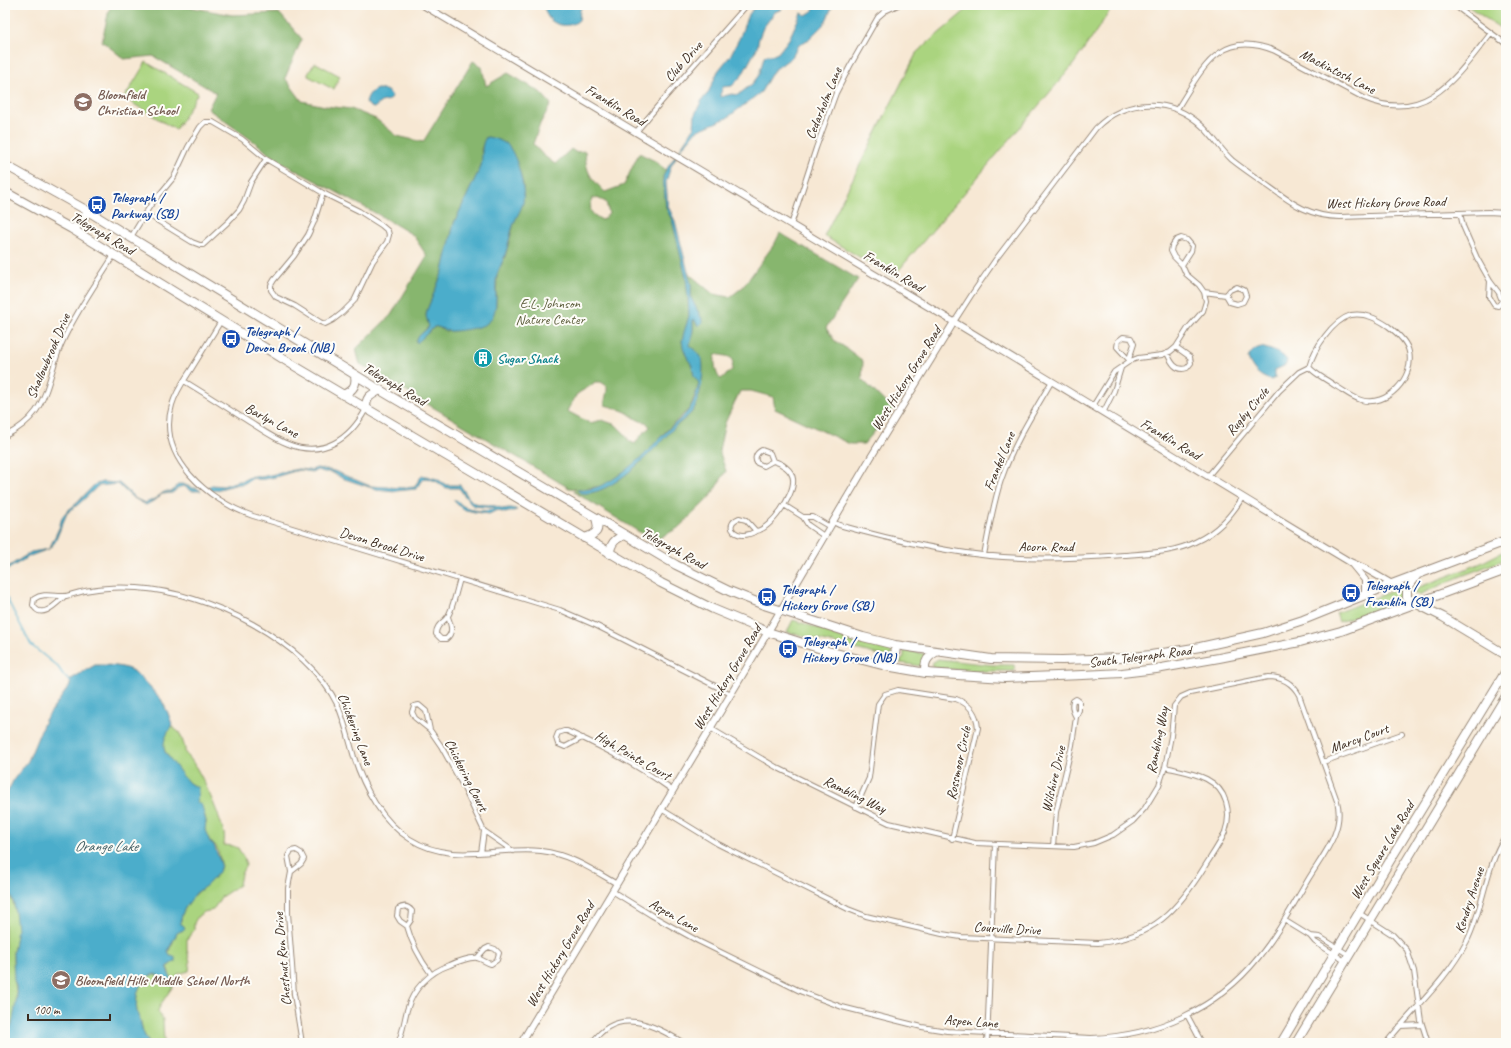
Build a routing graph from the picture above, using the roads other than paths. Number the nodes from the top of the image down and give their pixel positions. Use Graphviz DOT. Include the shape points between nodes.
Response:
graph roads {
  1 [pos="424,5"];
  2 [pos="747,5"];
  3 [pos="898,5"];
  4 [pos="1454,5"];
  5 [pos="1491,33"];
  6 [pos="1506,44"];
  7 [pos="1177,109"];
  8 [pos="636,132"];
  9 [pos="266,159"];
  10 [pos="5,165"];
  11 [pos="5,192"];
  12 [pos="323,193"];
  13 [pos="1506,209"];
  14 [pos="86,210"];
  15 [pos="1500,212"];
  16 [pos="145,213"];
  17 [pos="1460,213"];
  18 [pos="1506,213"];
  19 [pos="791,225"];
  20 [pos="72,229"];
  21 [pos="131,237"];
  22 [pos="114,254"];
  23 [pos="1182,264"];
  24 [pos="1490,281"];
  25 [pos="1204,292"];
  26 [pos="1226,294"];
  27 [pos="221,321"];
  28 [pos="954,322"];
  29 [pos="1176,348"];
  30 [pos="1167,353"];
  31 [pos="1130,360"];
  32 [pos="1309,367"];
  33 [pos="1121,368"];
  34 [pos="355,376"];
  35 [pos="184,381"];
  36 [pos="1052,381"];
  37 [pos="380,390"];
  38 [pos="343,395"];
  39 [pos="1093,406"];
  40 [pos="366,409"];
  41 [pos="1103,413"];
  42 [pos="5,436"];
  43 [pos="773,461"];
  44 [pos="1208,476"];
  45 [pos="1243,497"];
  46 [pos="784,505"];
  47 [pos="803,517"];
  48 [pos="596,518"];
  49 [pos="831,524"];
  50 [pos="756,531"];
  51 [pos="625,535"];
  52 [pos="824,536"];
  53 [pos="584,538"];
  54 [pos="1506,541"];
  55 [pos="610,554"];
  56 [pos="984,555"];
  57 [pos="1350,562"];
  58 [pos="1506,570"];
  59 [pos="1417,575"];
  60 [pos="460,579"];
  61 [pos="1392,584"];
  62 [pos="1365,595"];
  63 [pos="65,596"];
  64 [pos="1415,604"];
  65 [pos="780,611"];
  66 [pos="448,617"];
  67 [pos="768,632"];
  68 [pos="895,645"];
  69 [pos="936,652"];
  70 [pos="1506,655"];
  71 [pos="886,666"];
  72 [pos="1506,671"];
  73 [pos="926,673"];
  74 [pos="731,694"];
  75 [pos="1506,696"];
  76 [pos="1076,717"];
  77 [pos="710,728"];
  78 [pos="430,730"];
  79 [pos="1402,734"];
  80 [pos="583,738"];
  81 [pos="1323,762"];
  82 [pos="1165,767"];
  83 [pos="672,790"];
  84 [pos="856,806"];
  85 [pos="661,809"];
  86 [pos="484,831"];
  87 [pos="1506,835"];
  88 [pos="952,838"];
  89 [pos="995,844"];
  90 [pos="1053,846"];
  91 [pos="513,851"];
  92 [pos="481,853"];
  93 [pos="291,872"];
  94 [pos="617,884"];
  95 [pos="612,891"];
  96 [pos="1359,914"];
  97 [pos="1284,920"];
  98 [pos="1370,920"];
  99 [pos="408,926"];
  100 [pos="1310,936"];
  101 [pos="991,939"];
  102 [pos="1336,951"];
  103 [pos="477,958"];
  104 [pos="1347,958"];
  105 [pos="431,974"];
  106 [pos="1419,1004"];
  107 [pos="1187,1015"];
  108 [pos="1400,1026"];
  109 [pos="1422,1026"];
  110 [pos="987,1034"];
  111 [pos="1091,1041"];
  112 [pos="302,1043"];
  113 [pos="398,1043"];
  114 [pos="521,1043"];
  115 [pos="592,1043"];
  116 [pos="684,1043"];
  117 [pos="987,1043"];
  118 [pos="1202,1043"];
  119 [pos="1281,1043"];
  120 [pos="1296,1043"];
  121 [pos="1386,1043"];
  122 [pos="1428,1043"];
  1 -- 8 [label="street, Franklin Road"];
  2 -- 8 [label="street, Club Drive"];
  3 -- 19 [label="street, Cedarholm Lane" via="885,11 878,18 840,83"];
  4 -- 5 [label="street"];
  5 -- 6 [label="street"];
  5 -- 7 [label="street, Mackintosh Lane" via="1447,86 1418,104 1394,106 1375,103 1275,51 1246,44 1228,47 1213,56"];
  7 -- 17 [label="street, West Hickory Grove Road" via="1203,126 1236,163 1294,205 1311,213 1340,218"];
  7 -- 28 [label="street, West Hickory Grove Road" via="1154,105 1131,107 1107,118 1096,128 996,259"];
  8 -- 19 [label="street, Franklin Road"];
  9 -- 12 [label="street"];
  9 -- 16 [label="street" via="251,182 239,210 203,245 192,242"];
  9 -- 16 [label="street" via="249,144 217,124 205,122 188,147 174,177"];
  10 -- 14 [label="highway, Telegraph Road"];
  11 -- 20 [label="highway, Telegraph Road"];
  12 -- 12 [label="street" via="308,236 292,260 274,280 271,290 276,297 325,324 354,301 389,234 388,230 359,211"];
  13 -- 15 [label="street"];
  14 -- 20 [label="highway" via="83,222"];
  14 -- 21 [label="highway, Telegraph Road"];
  15 -- 17 [label="street, West Hickory Grove Road"];
  15 -- 18 [label="street, West Hickory Grove Road"];
  16 -- 21 [label="street"];
  17 -- 24 [label="street" via="1473,250"];
  19 -- 28 [label="street, Franklin Road"];
  20 -- 22 [label="highway, Telegraph Road"];
  21 -- 34 [label="highway, Telegraph Road"];
  22 -- 27 [label="highway, Telegraph Road"];
  22 -- 42 [label="street, Shallowbrook Drive" via="65,337 37,409 22,426"];
  23 -- 23 [label="street" via="1192,246 1181,238 1174,241 1171,251"];
  23 -- 25 [label="street" via="1186,274"];
  24 -- 24 [label="street" via="1490,300 1498,306 1502,302 1501,296"];
  25 -- 26 [label="street"];
  25 -- 29 [label="street" via="1206,301 1203,311 1188,328"];
  26 -- 26 [label="street" via="1230,302 1237,304 1243,302 1246,296 1244,290 1237,287"];
  27 -- 35 [label="street, Devon Brook Drive"];
  27 -- 38 [label="highway, Telegraph Road"];
  28 -- 36 [label="street, Franklin Road"];
  28 -- 49 [label="street, West Hickory Grove Road"];
  29 -- 30 [label="street"];
  29 -- 30 [label="street" via="1190,357 1191,363 1187,368 1177,368"];
  30 -- 31 [label="street"];
  31 -- 31 [label="street" via="1134,344 1131,338 1123,337 1118,341 1117,347"];
  31 -- 33 [label="street"];
  32 -- 32 [label="street" via="1331,329 1339,320 1351,315 1370,316 1384,324 1401,337 1409,352 1409,366 1405,376 1384,399 1375,401 1355,398"];
  32 -- 44 [label="street, Rugby Circle" via="1299,372 1279,391"];
  33 -- 39 [label="street" via="1110,377"];
  33 -- 41 [label="street" via="1114,391"];
  34 -- 37 [label="highway, Telegraph Road"];
  34 -- 38 [label="highway" via="353,389"];
  35 -- 40 [label="street, Barlyn Lane" via="274,437 297,447 314,448 336,442 354,428"];
  35 -- 60 [label="street, Devon Brook Drive" via="175,396 170,413 171,438 184,467 214,497 253,516"];
  36 -- 39 [label="street, Franklin Road"];
  36 -- 56 [label="street, Frankel Lane" via="1007,464 995,501"];
  37 -- 40 [label="highway" via="369,396"];
  37 -- 48 [label="highway, Telegraph Road"];
  38 -- 40 [label="highway, Telegraph Road"];
  39 -- 41 [label="street, Franklin Road"];
  40 -- 53 [label="highway, Telegraph Road"];
  41 -- 44 [label="street, Franklin Road"];
  43 -- 43 [label="street" via="770,452 765,450 759,451 756,456 756,461 761,466"];
  43 -- 46 [label="street" via="783,465 792,476 793,486"];
  44 -- 45 [label="street, Franklin Road"];
  45 -- 56 [label="street, Acorn Road" via="1221,526 1196,542 1176,549 1102,557 1035,558"];
  45 -- 57 [label="street, Franklin Road"];
  46 -- 47 [label="street"];
  46 -- 50 [label="street" via="764,529"];
  47 -- 49 [label="street, Acorn Road" via="813,517"];
  47 -- 52 [label="street" via="808,526"];
  48 -- 51 [label="highway, Telegraph Road"];
  48 -- 53 [label="highway" via="596,532"];
  49 -- 52 [label="street, West Hickory Grove Road"];
  49 -- 56 [label="street, Acorn Road" via="891,539"];
  50 -- 50 [label="street" via="743,519 736,519 732,524 733,531 737,534 747,536"];
  51 -- 55 [label="highway" via="611,545"];
  51 -- 65 [label="highway, Telegraph Road" via="703,578"];
  52 -- 65 [label="street, West Hickory Grove Road"];
  53 -- 55 [label="highway, Telegraph Road"];
  54 -- 59 [label="highway, South Telegraph Road"];
  55 -- 67 [label="highway, Telegraph Road" via="694,600"];
  57 -- 61 [label="street, Franklin Road"];
  57 -- 62 [label="street, Franklin Road" via="1365,580"];
  58 -- 64 [label="highway, South Telegraph Road"];
  59 -- 61 [label="highway, South Telegraph Road"];
  59 -- 64 [label="highway" via="1406,594"];
  60 -- 66 [label="street"];
  60 -- 74 [label="street, Devon Brook Drive" via="572,614"];
  61 -- 62 [label="highway, South Telegraph Road"];
  62 -- 69 [label="highway, South Telegraph Road" via="1263,633 1151,655 1034,661"];
  63 -- 63 [label="street, Chickering Lane" via="38,597 33,600 33,605 39,612 45,611"];
  63 -- 92 [label="street, Chickering Lane" via="107,587 159,590 210,603 256,626 304,661 329,690 340,712 362,778 378,806 394,826 411,840 434,850 454,854"];
  64 -- 70 [label="highway" via="1443,617"];
  64 -- 73 [label="highway, South Telegraph Road" via="1331,634 1156,669 1005,678"];
  65 -- 67 [label="street, West Hickory Grove Road"];
  65 -- 68 [label="highway, South Telegraph Road"];
  66 -- 66 [label="street" via="437,628 436,634 441,639 446,639 451,633"];
  67 -- 71 [label="highway, South Telegraph Road"];
  67 -- 74 [label="street, West Hickory Grove Road"];
  68 -- 69 [label="highway, South Telegraph Road"];
  68 -- 71 [label="highway" via="896,656"];
  69 -- 73 [label="highway" via="925,662"];
  71 -- 73 [label="highway, South Telegraph Road"];
  72 -- 96 [label="highway, West Square Lake Road"];
  74 -- 77 [label="street, West Hickory Grove Road"];
  75 -- 98 [label="highway, West Square Lake Road"];
  76 -- 90 [label="street, Wilshire Drive" via="1056,812"];
  77 -- 83 [label="street, West Hickory Grove Road"];
  77 -- 84 [label="street, Rambling Way" via="763,760"];
  78 -- 78 [label="street, Chickering Court" via="415,718 412,712 414,706 419,705 426,711"];
  78 -- 86 [label="street, Chickering Court" via="452,766"];
  79 -- 81 [label="street, Marcy Court"];
  80 -- 80 [label="street, High Pointe Court" via="564,731 558,733 556,738 562,746"];
  80 -- 83 [label="street, High Pointe Court" via="623,758"];
  81 -- 82 [label="street, Rambling Way" via="1297,690 1283,679 1268,677 1181,697 1173,710"];
  81 -- 97 [label="street, Rambling Way" via="1339,807 1337,830"];
  82 -- 90 [label="street, Rambling Way" via="1150,802 1124,828 1089,844 1074,847"];
  82 -- 101 [label="street, Courville Drive" via="1198,775 1214,784 1223,794 1229,815 1227,827 1219,844 1191,889 1175,908 1149,928 1110,942"];
  83 -- 85 [label="street, West Hickory Grove Road"];
  84 -- 88 [label="street, Rambling Way" via="889,823"];
  84 -- 88 [label="street, Rossmoor Circle" via="869,778 878,704 885,694 898,690 962,701 976,716 978,728"];
  85 -- 94 [label="street, West Hickory Grove Road"];
  85 -- 101 [label="street, Courville Drive" via="718,844 857,913 942,934"];
  86 -- 91 [label="street, Chickering Court"];
  86 -- 92 [label="street, Chickering Court"];
  87 -- 106 [label="street, Kendry Avenue" via="1495,855 1467,940 1449,970"];
  88 -- 89 [label="street, Rambling Way"];
  89 -- 90 [label="street, Rambling Way"];
  89 -- 101 [label="street"];
  91 -- 92 [label="street, Chickering Lane"];
  91 -- 94 [label="street, Chickering Lane" via="533,850 558,854 579,862"];
  93 -- 93 [label="street, Chestnut Run Drive" via="302,864 304,859 296,850 291,851 288,856"];
  93 -- 112 [label="street, Chestnut Run Drive" via="288,888 290,937 294,994"];
  94 -- 95 [label="street, West Hickory Grove Road"];
  95 -- 110 [label="street, Aspen Lane" via="674,928 820,1000 931,1029"];
  95 -- 114 [label="street, West Hickory Grove Road"];
  96 -- 98 [label="street"];
  96 -- 102 [label="highway, West Square Lake Road"];
  97 -- 100 [label="street"];
  97 -- 107 [label="street, Aspen Lane" via="1267,947 1246,972 1222,993"];
  98 -- 104 [label="highway, West Square Lake Road"];
  98 -- 106 [label="street" via="1393,935 1407,950 1414,971"];
  99 -- 99 [label="street" via="397,916 398,908 401,906 406,906 412,911"];
  99 -- 105 [label="street" via="414,948"];
  100 -- 102 [label="street" via="1315,942"];
  100 -- 102 [label="street" via="1320,937"];
  101 -- 110 [label="street"];
  102 -- 104 [label="street"];
  102 -- 104 [label="street"];
  102 -- 119 [label="highway, West Square Lake Road"];
  103 -- 103 [label="street" via="489,947 499,953 497,960 491,964"];
  103 -- 105 [label="street" via="454,963"];
  104 -- 120 [label="highway, West Square Lake Road"];
  105 -- 113 [label="street" via="412,998"];
  106 -- 108 [label="street, Kendry Avenue"];
  106 -- 109 [label="street"];
  107 -- 111 [label="street, Aspen Lane" via="1144,1032"];
  107 -- 118 [label="street"];
  108 -- 109 [label="street"];
  108 -- 121 [label="street, Kendry Avenue"];
  109 -- 122 [label="street"];
  110 -- 111 [label="street, Aspen Lane"];
  110 -- 117 [label="street"];
  115 -- 116 [label="street" via="605,1029 616,1023 630,1021 650,1024"];
}
